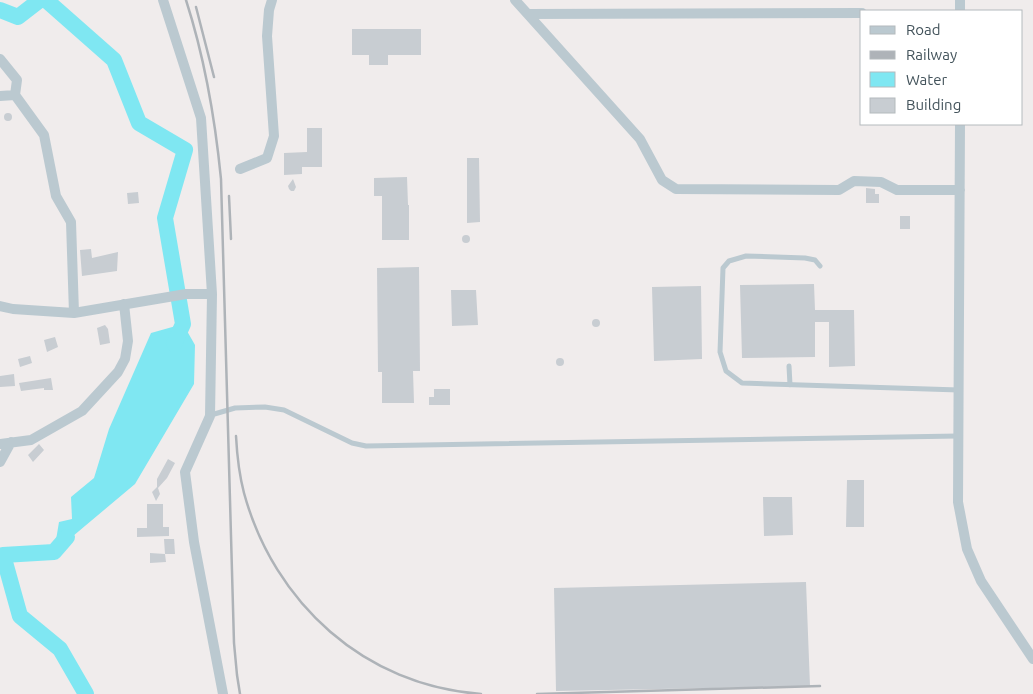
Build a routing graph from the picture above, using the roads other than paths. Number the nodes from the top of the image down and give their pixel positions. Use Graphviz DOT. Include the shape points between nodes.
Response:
graph roads {
  1 [pos="163,0"];
  2 [pos="272,0"];
  3 [pos="515,0"];
  4 [pos="860,13"];
  5 [pos="528,14"];
  6 [pos="0,59"];
  7 [pos="15,95"];
  8 [pos="0,96"];
  9 [pos="960,125"];
  10 [pos="240,169"];
  11 [pos="960,190"];
  12 [pos="820,266"];
  13 [pos="212,294"];
  14 [pos="124,304"];
  15 [pos="0,306"];
  16 [pos="74,313"];
  17 [pos="789,366"];
  18 [pos="790,385"];
  19 [pos="958,390"];
  20 [pos="210,416"];
  21 [pos="958,436"];
  22 [pos="5,443"];
  23 [pos="0,462"];
  24 [pos="1033,659"];
  25 [pos="223,694"];
  1 -- 13 [label="street" via="201,118"];
  2 -- 10 [label="street" via="267,36 274,136 267,158"];
  3 -- 5 [label="street"];
  4 -- 5 [label="street"];
  5 -- 11 [label="street" via="640,139 662,180 676,190 839,190 854,181 881,182 897,190"];
  6 -- 7 [label="street" via="17,80"];
  7 -- 8 [label="street"];
  7 -- 16 [label="street" via="44,135 56,196 71,222"];
  9 -- 11 [label="street"];
  11 -- 19 [label="street"];
  12 -- 18 [label="lane" via="815,260 805,258 746,256 729,261 723,268 720,352 726,370 742,383"];
  13 -- 14 [label="street" via="186,294"];
  13 -- 20 [label="street"];
  14 -- 16 [label="street"];
  14 -- 22 [label="street" via="128,342 125,359 118,372 82,411 30,440"];
  15 -- 16 [label="street"];
  17 -- 18 [label="lane"];
  18 -- 19 [label="lane"];
  19 -- 21 [label="street"];
  20 -- 21 [label="lane" via="235,408 284,410 352,443 366,446"];
  20 -- 25 [label="street" via="185,472 194,542"];
  21 -- 24 [label="street" via="958,502 967,549 981,582"];
  22 -- 23 [label="street"];
}
